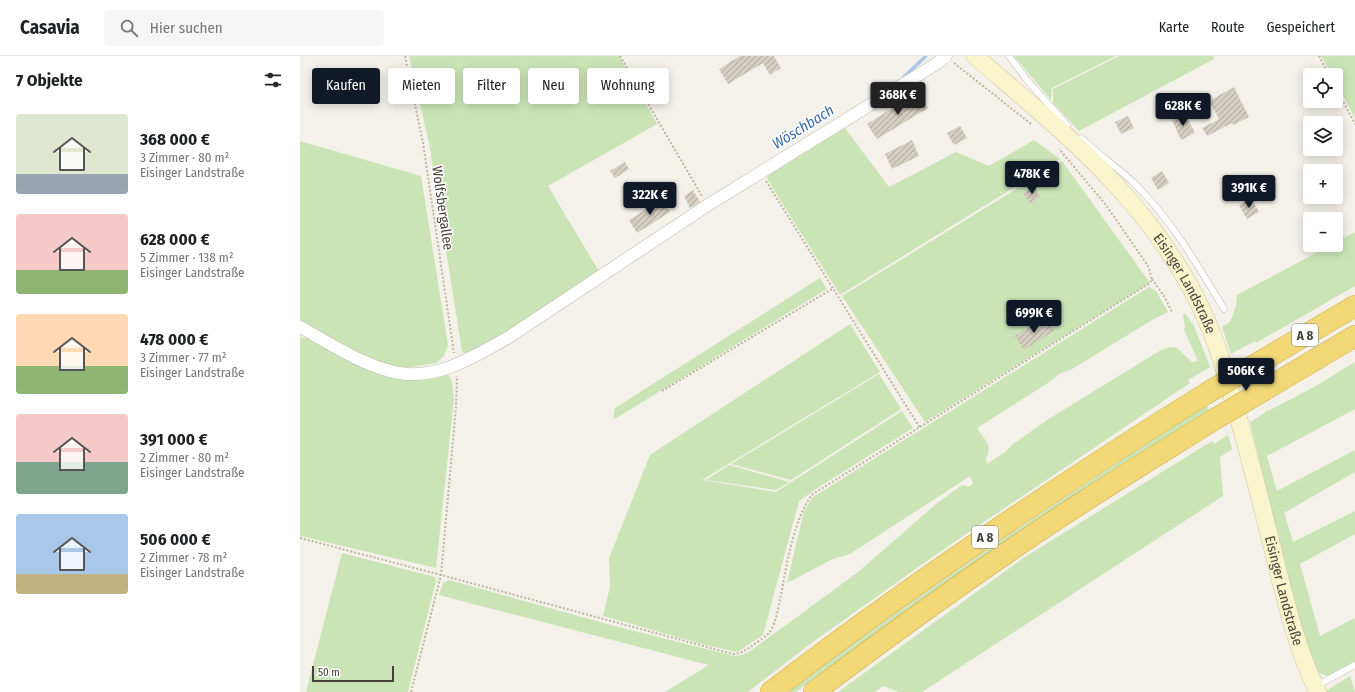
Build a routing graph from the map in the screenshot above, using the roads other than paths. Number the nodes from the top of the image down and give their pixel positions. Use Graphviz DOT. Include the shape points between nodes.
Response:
graph roads {
  1 [pos="946,56"];
  2 [pos="975,56"];
  3 [pos="1009,56"];
  4 [pos="1355,306"];
  5 [pos="1224,309"];
  6 [pos="300,327"];
  7 [pos="1355,336"];
  8 [pos="1355,665"];
  9 [pos="1317,689"];
  10 [pos="771,692"];
  11 [pos="814,692"];
  1 -- 6 [label="street" via="708,206 509,336 456,364 425,373 399,373 362,360"];
  2 -- 9 [label="main road, Eisinger Landstraße" via="1060,131 1115,184 1159,239 1189,287 1207,322 1221,358 1292,620"];
  3 -- 5 [label="lane, Eisinger Landstraße" via="1064,122 1132,182 1163,216 1195,259"];
  4 -- 10 [label="highway, A 8, bridge" via="1207,392 1110,454 989,534"];
  7 -- 11 [label="highway, A 8, bridge" via="1087,499 915,617"];
  8 -- 9 [label="lane"];
}
